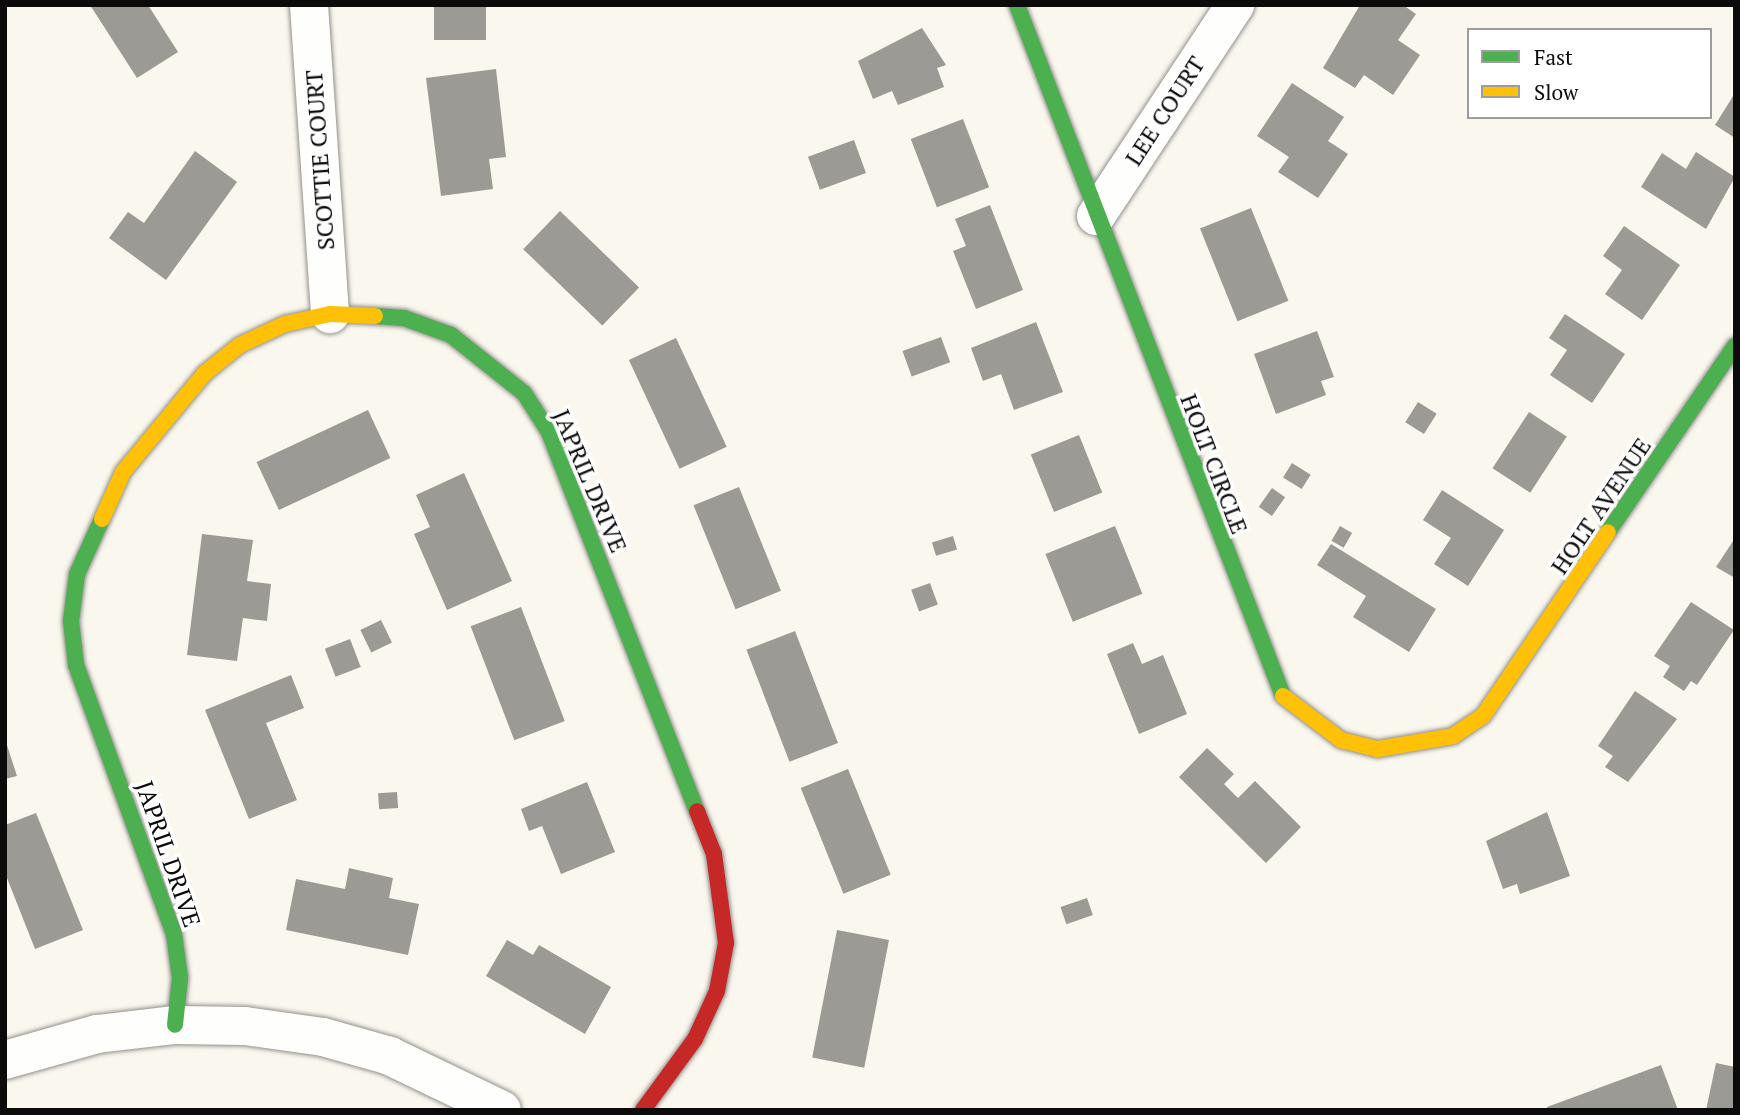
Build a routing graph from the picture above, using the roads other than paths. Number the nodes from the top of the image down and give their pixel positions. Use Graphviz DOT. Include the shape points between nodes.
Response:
graph roads {
  1 [pos="309,5"];
  2 [pos="1017,5"];
  3 [pos="1235,5"];
  4 [pos="1096,216"];
  5 [pos="330,314"];
  6 [pos="1735,346"];
  7 [pos="1504,691"];
  8 [pos="175,1025"];
  9 [pos="5,1060"];
  10 [pos="502,1110"];
  11 [pos="642,1110"];
  1 -- 5 [label="street, SCOTTIE COURT"];
  2 -- 4 [label="street, HOLT CIRCLE"];
  3 -- 4 [label="street, LEE COURT"];
  4 -- 7 [label="street, HOLT CIRCLE" via="1264,660 1283,696 1331,734 1378,749 1417,747 1453,736"];
  5 -- 8 [label="street, JAPRIL DRIVE" via="262,335 205,373 123,472 77,574 71,621 76,665 174,934 180,978"];
  5 -- 11 [label="street, JAPRIL DRIVE" via="404,318 451,335 489,359 524,393 554,445 714,854 724,898 726,943 717,991 695,1039"];
  6 -- 7 [label="street, HOLT AVENUE"];
  8 -- 9 [label="street" via="97,1034"];
  8 -- 10 [label="street" via="323,1037 390,1056"];
}
